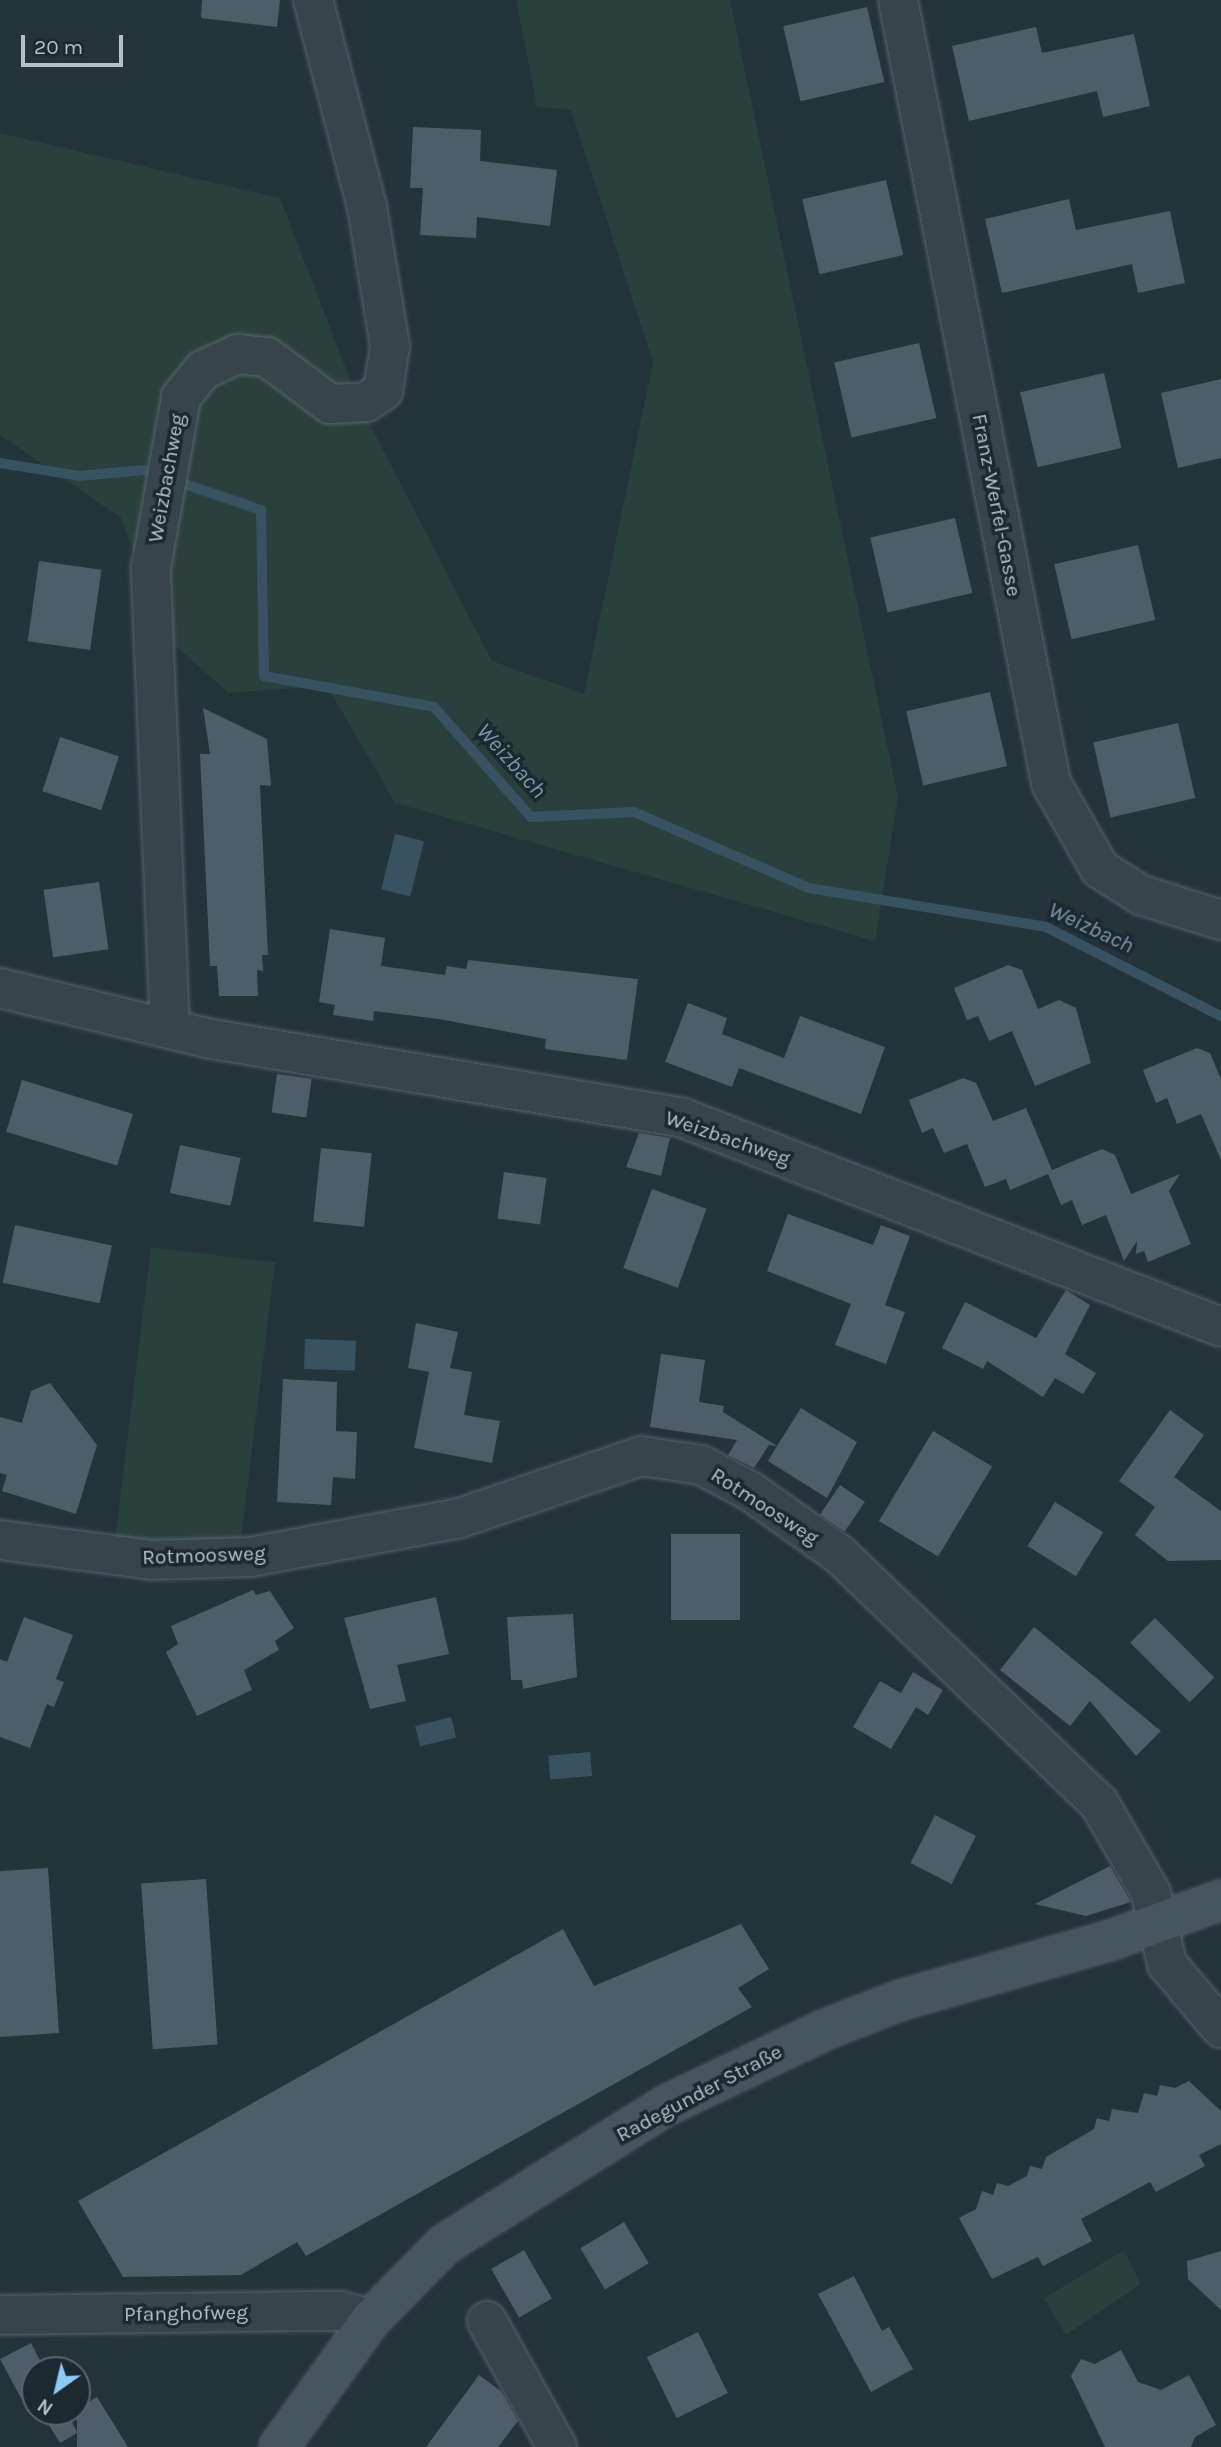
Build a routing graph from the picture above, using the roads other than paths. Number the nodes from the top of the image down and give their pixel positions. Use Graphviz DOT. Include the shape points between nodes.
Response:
graph roads {
  1 [pos="313,0"];
  2 [pos="898,0"];
  3 [pos="1221,920"];
  4 [pos="0,988"];
  5 [pos="170,1029"];
  6 [pos="1221,1327"];
  7 [pos="0,1541"];
  8 [pos="1221,1900"];
  9 [pos="1160,1921"];
  10 [pos="1221,2028"];
  11 [pos="0,2315"];
  12 [pos="371,2319"];
  13 [pos="487,2321"];
  14 [pos="279,2447"];
  15 [pos="557,2447"];
  1 -- 5 [label="street, Weizbachweg" via="367,207 390,345 383,391 366,402 330,404 267,357 238,354 203,370 181,397 160,498 151,641"];
  2 -- 3 [label="street, Franz-Werfel-Gasse" via="1051,783 1100,869 1141,895"];
  4 -- 5 [label="street, Weizbachweg"];
  5 -- 6 [label="street, Weizbachweg" via="683,1118"];
  7 -- 9 [label="street, Rotmoosweg" via="152,1560 250,1557 460,1518 641,1456 701,1465 750,1490 839,1554 1056,1761 1123,1837"];
  8 -- 9 [label="main road, Radegunder Straße"];
  9 -- 10 [label="street, Rotmoosweg" via="1167,1964"];
  9 -- 12 [label="main road, Radegunder Straße" via="857,2017 665,2106 445,2244"];
  11 -- 12 [label="street, Pfanghofweg" via="341,2311"];
  12 -- 14 [label="main road, Radegunder Straße"];
  13 -- 15 [label="street"];
}
